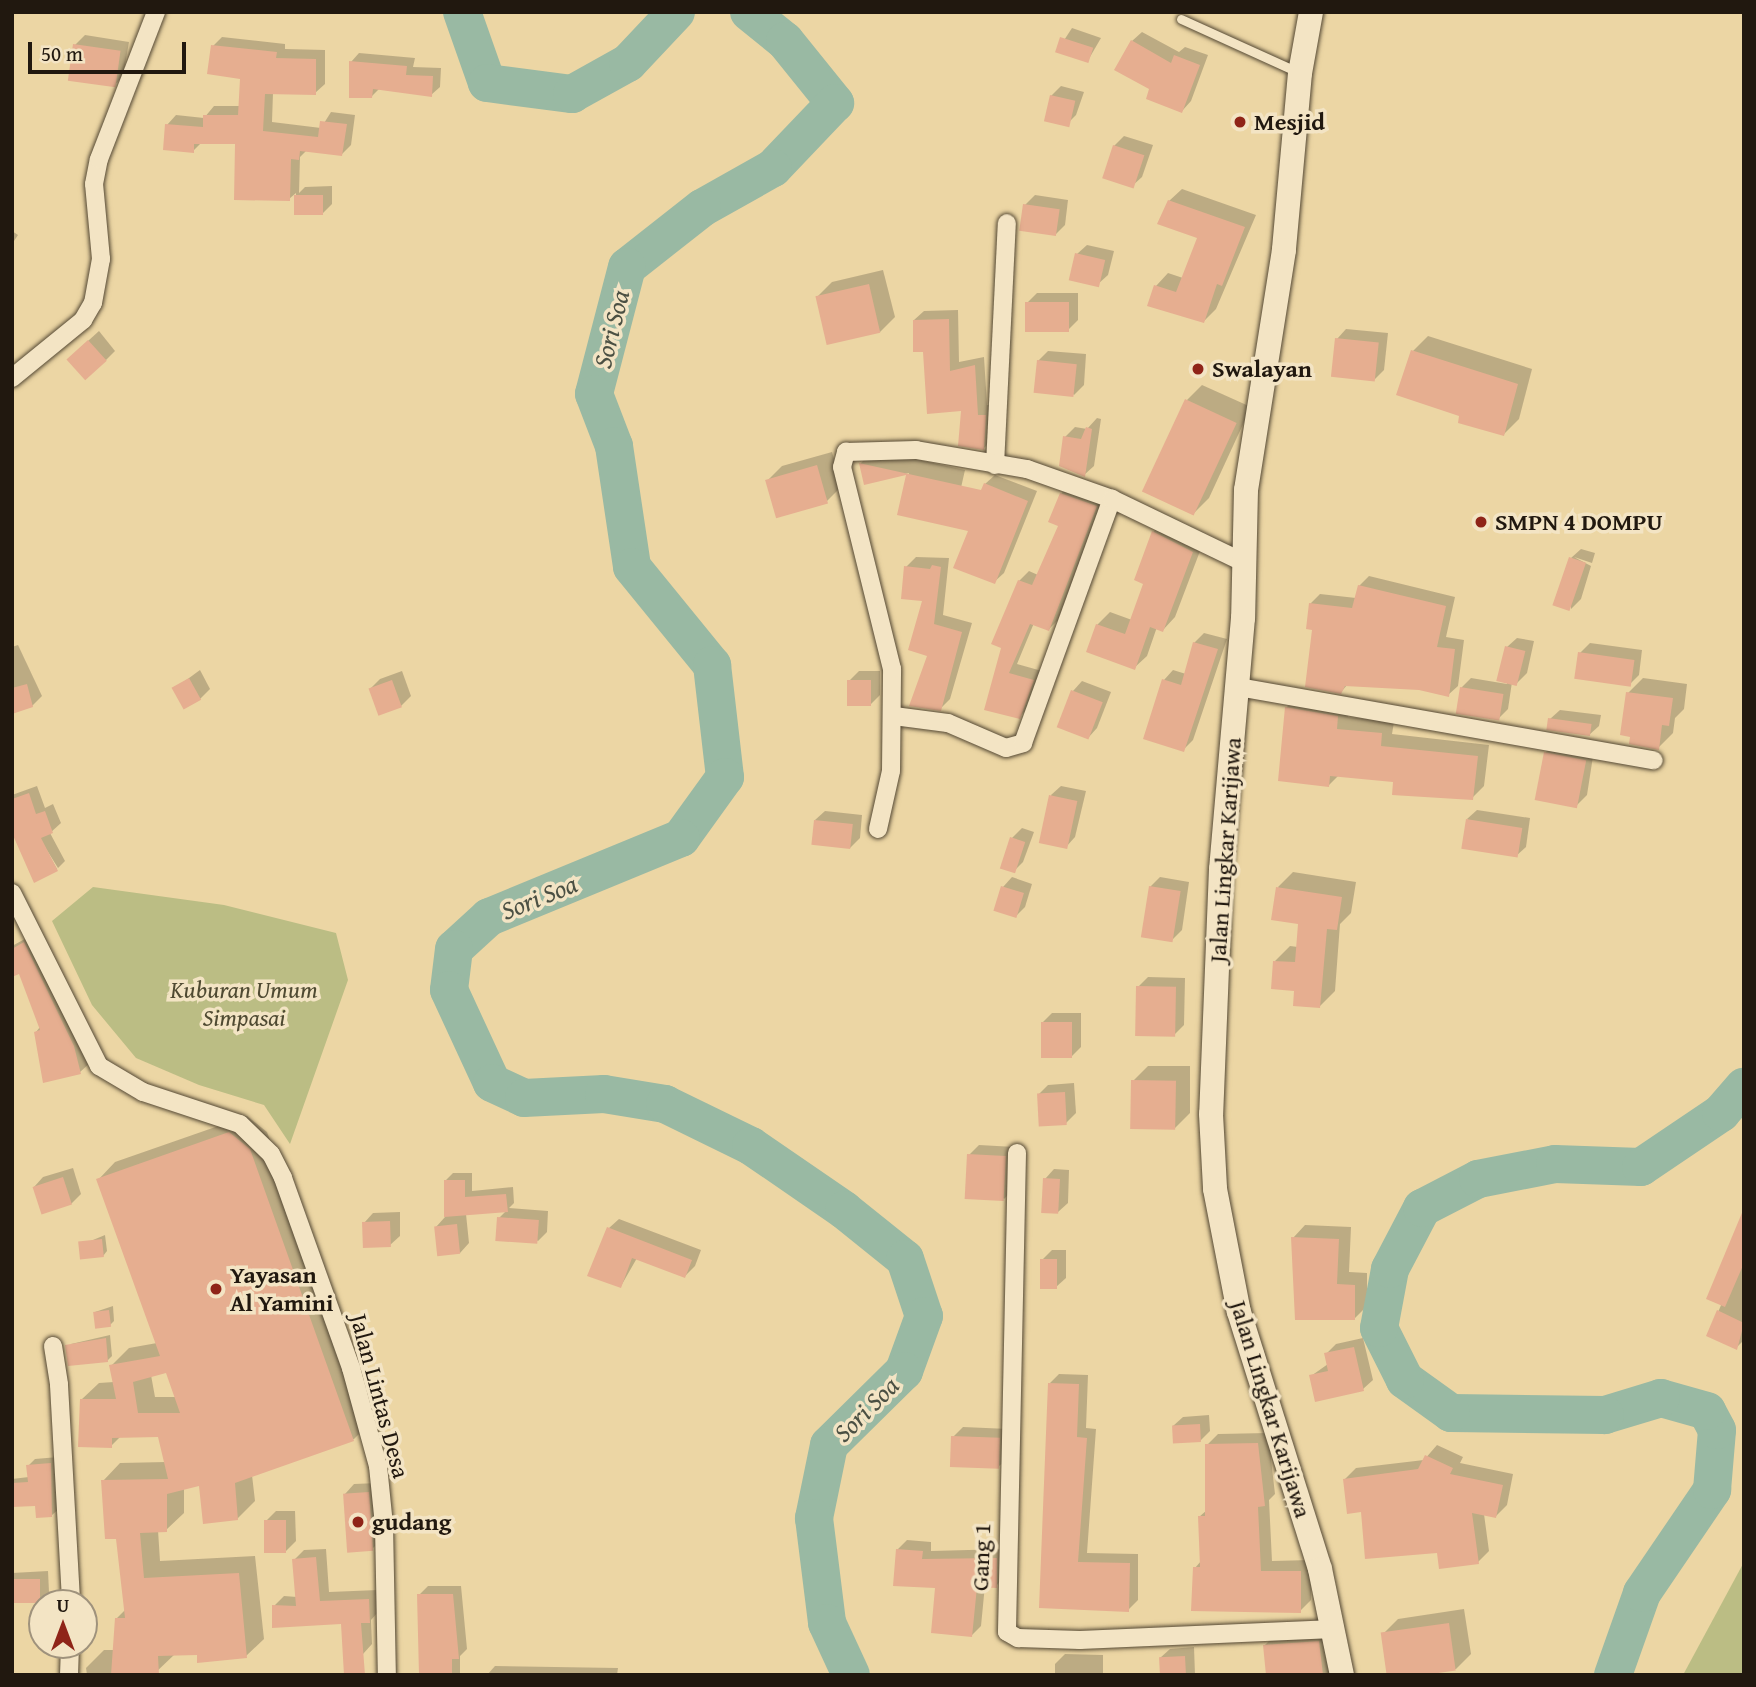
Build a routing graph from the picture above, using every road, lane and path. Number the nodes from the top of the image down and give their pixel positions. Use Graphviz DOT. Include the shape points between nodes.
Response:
graph roads {
  1 [pos="156,12"];
  2 [pos="1311,12"];
  3 [pos="1181,19"];
  4 [pos="1300,73"];
  5 [pos="1007,223"];
  6 [pos="12,378"];
  7 [pos="995,465"];
  8 [pos="1112,499"];
  9 [pos="1245,563"];
  10 [pos="1238,687"];
  11 [pos="894,716"];
  12 [pos="1654,761"];
  13 [pos="878,829"];
  14 [pos="12,893"];
  15 [pos="18,915"];
  16 [pos="1017,1153"];
  17 [pos="53,1346"];
  18 [pos="70,1589"];
  19 [pos="1334,1629"];
  20 [pos="387,1675"];
  21 [pos="1342,1675"];
  1 -- 6 [label="street" via="99,159 94,184 101,259 93,303 83,320"];
  2 -- 4 [label="main road, Jalan Lingkar Karijawa"];
  3 -- 4 [label="lane"];
  4 -- 9 [label="main road, Jalan Lingkar Karijawa" via="1284,250 1246,490"];
  5 -- 7 [label="street"];
  7 -- 8 [label="street" via="1027,469"];
  7 -- 11 [label="street" via="895,448 853,449 842,458 886,631"];
  8 -- 9 [label="street"];
  8 -- 11 [label="street" via="1023,743 1006,748 947,723"];
  9 -- 10 [label="main road, Jalan Lingkar Karijawa"];
  10 -- 12 [label="street"];
  10 -- 19 [label="main road, Jalan Lingkar Karijawa" via="1220,869 1211,1114 1215,1189 1239,1312 1321,1569"];
  11 -- 13 [label="street" via="891,771"];
  14 -- 15 [label="street, Jalan Lintas Desa"];
  15 -- 20 [label="street, Jalan Lintas Desa" via="99,1066 144,1092 240,1124 271,1154 283,1178 351,1368 378,1466 386,1567"];
  16 -- 19 [label="street, Gang 1" via="1007,1632 1018,1639 1080,1640"];
  17 -- 18 [label="street"];
  19 -- 21 [label="main road, Jalan Lingkar Karijawa"];
}
